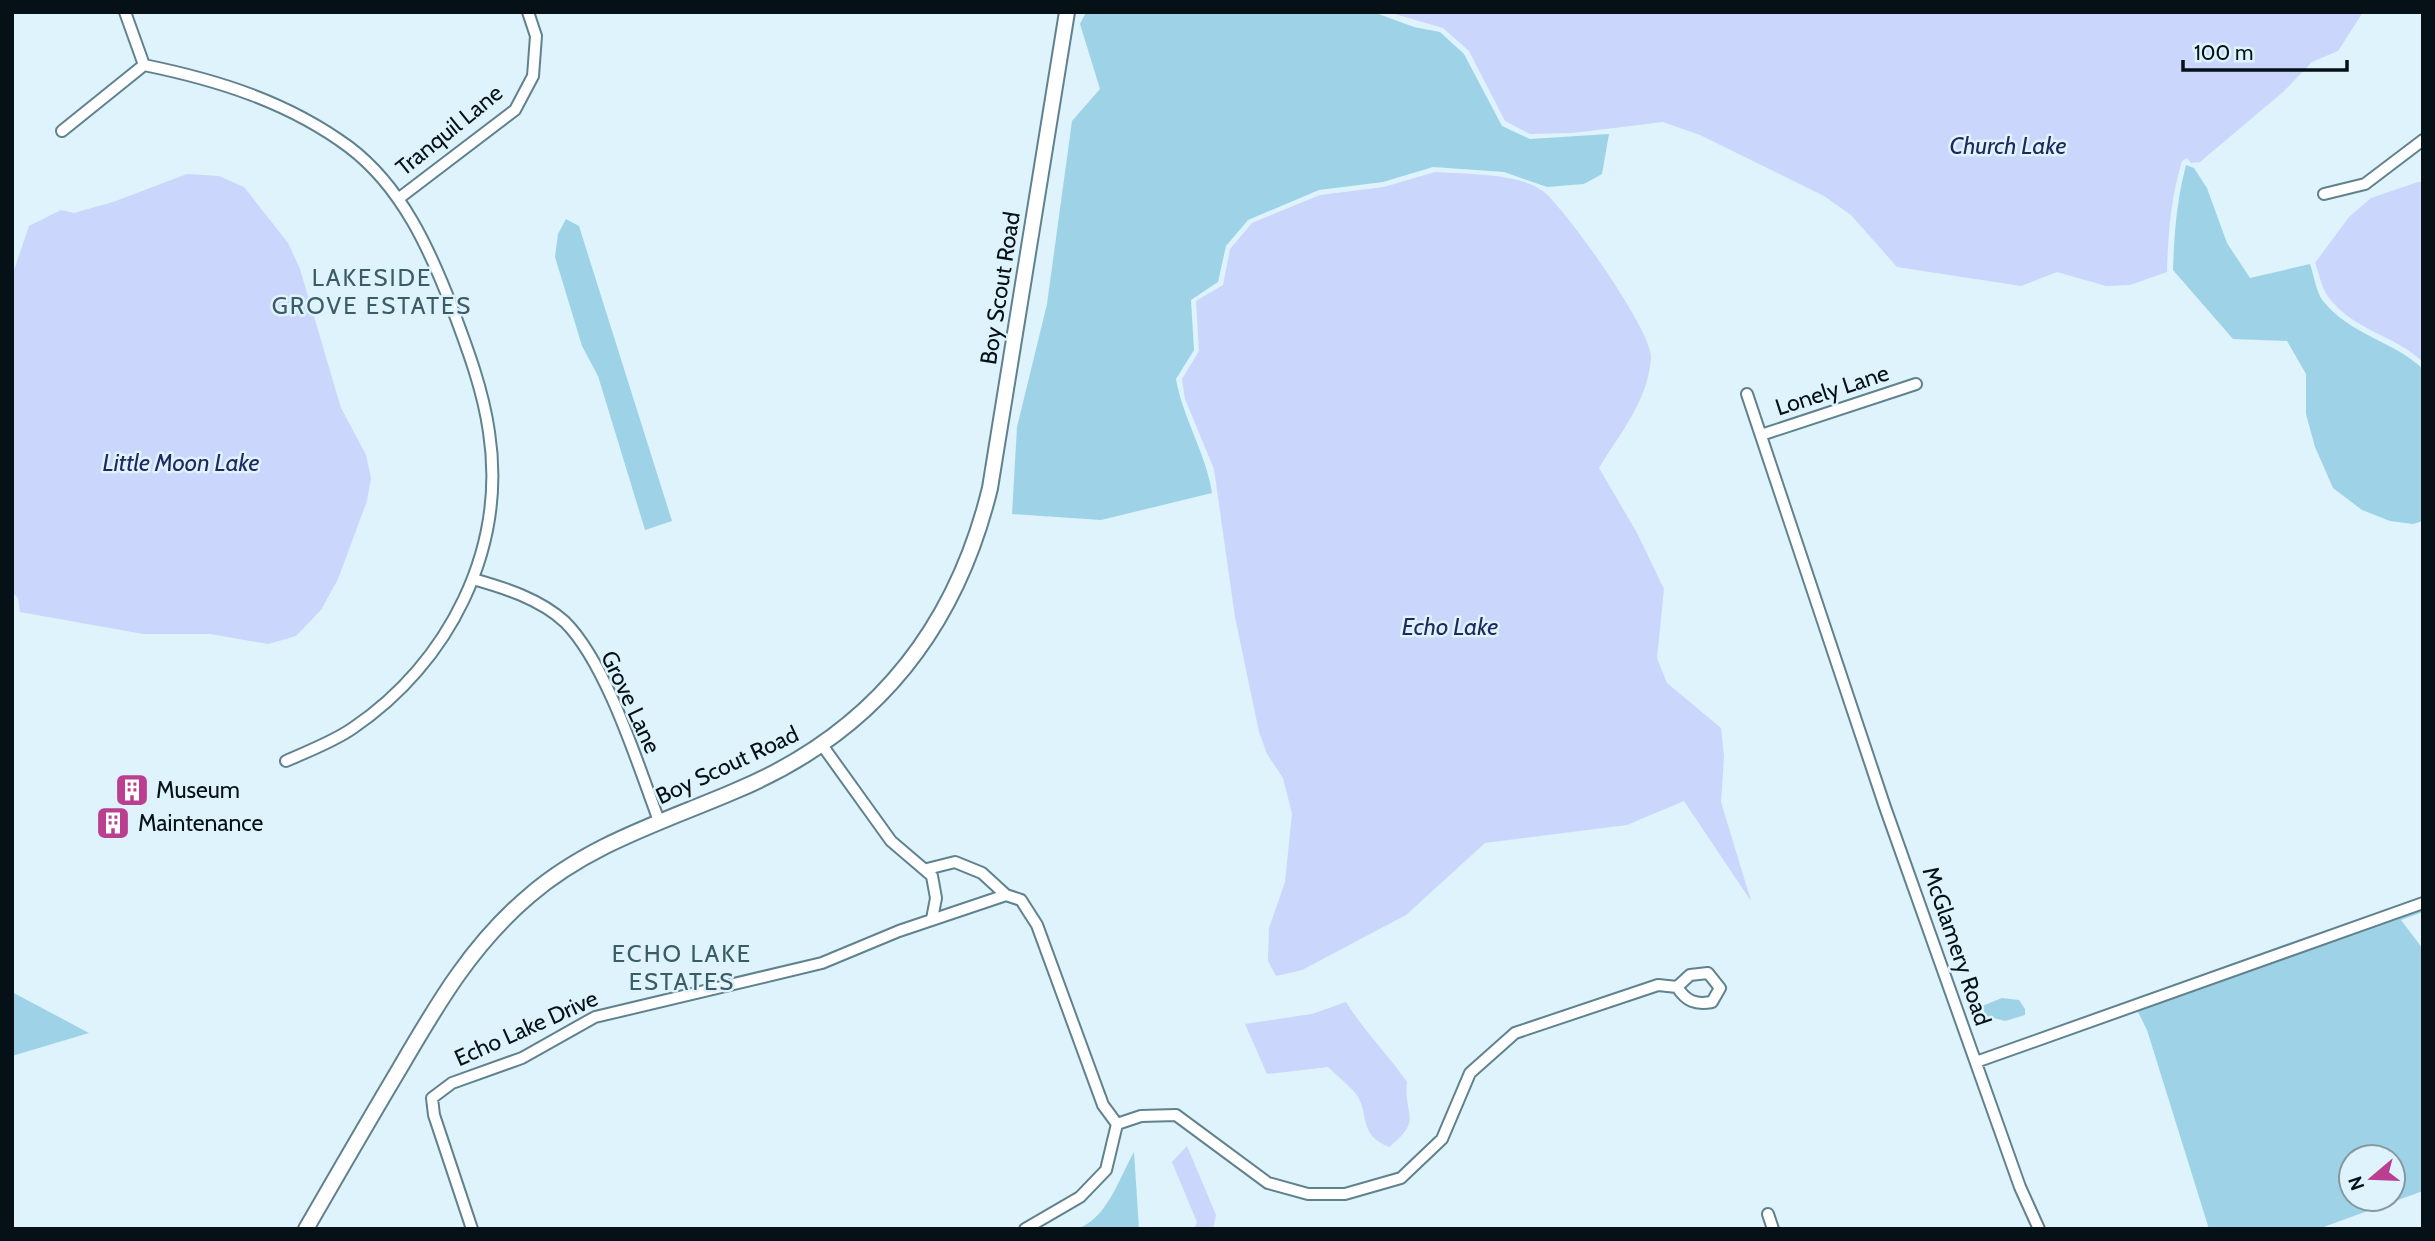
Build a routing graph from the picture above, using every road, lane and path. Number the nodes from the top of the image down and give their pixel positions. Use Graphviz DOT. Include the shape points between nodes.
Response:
graph roads {
  1 [pos="125,12"];
  2 [pos="528,12"];
  3 [pos="1067,12"];
  4 [pos="144,65"];
  5 [pos="62,131"];
  6 [pos="2423,141"];
  7 [pos="2324,194"];
  8 [pos="398,199"];
  9 [pos="1916,384"];
  10 [pos="1747,394"];
  11 [pos="1761,435"];
  12 [pos="473,579"];
  13 [pos="822,745"];
  14 [pos="286,761"];
  15 [pos="659,821"];
  16 [pos="927,869"];
  17 [pos="1006,895"];
  18 [pos="2423,903"];
  19 [pos="932,919"];
  20 [pos="1677,987"];
  21 [pos="1976,1062"];
  22 [pos="1117,1124"];
  23 [pos="1768,1214"];
  24 [pos="306,1229"];
  25 [pos="472,1229"];
  26 [pos="1025,1229"];
  27 [pos="1773,1229"];
  28 [pos="2039,1229"];
  1 -- 4 [label="street"];
  2 -- 8 [label="street, Tranquil Lane" via="536,36 533,76 515,110"];
  3 -- 13 [label="street, Boy Scout Road" via="994,464 971,555 945,610 909,663 876,700"];
  4 -- 5 [label="street"];
  4 -- 8 [label="street" via="206,78 296,112 351,149"];
  6 -- 7 [label="street" via="2365,184"];
  8 -- 12 [label="street" via="435,264 475,368 489,432 493,474 489,531"];
  9 -- 11 [label="street, Lonely Lane"];
  10 -- 11 [label="street, McGlamery Road"];
  11 -- 21 [label="street, McGlamery Road"];
  12 -- 14 [label="street" via="446,636 403,690 351,730"];
  12 -- 15 [label="street, Grove Lane" via="538,603 565,623 605,685"];
  13 -- 15 [label="street, Boy Scout Road" via="773,774"];
  13 -- 16 [label="street" via="891,841"];
  15 -- 24 [label="street, Boy Scout Road" via="568,866 488,934 445,991"];
  16 -- 17 [label="street" via="955,862 982,873"];
  16 -- 19 [label="street" via="936,889"];
  17 -- 19 [label="street, Echo Lake Drive"];
  17 -- 22 [label="street" via="1021,900 1037,925 1103,1105"];
  18 -- 21 [label="street, McGlamery Road"];
  19 -- 25 [label="street, Echo Lake Drive" via="822,963 595,1017 522,1058 453,1083 432,1098 434,1115"];
  20 -- 22 [label="street" via="1658,985 1515,1033 1470,1073 1442,1139 1401,1178 1345,1194 1308,1194 1268,1183 1176,1115 1141,1116"];
  21 -- 28 [label="street"];
  22 -- 26 [label="street" via="1106,1170 1080,1197"];
  23 -- 27 [label="street"];
}
